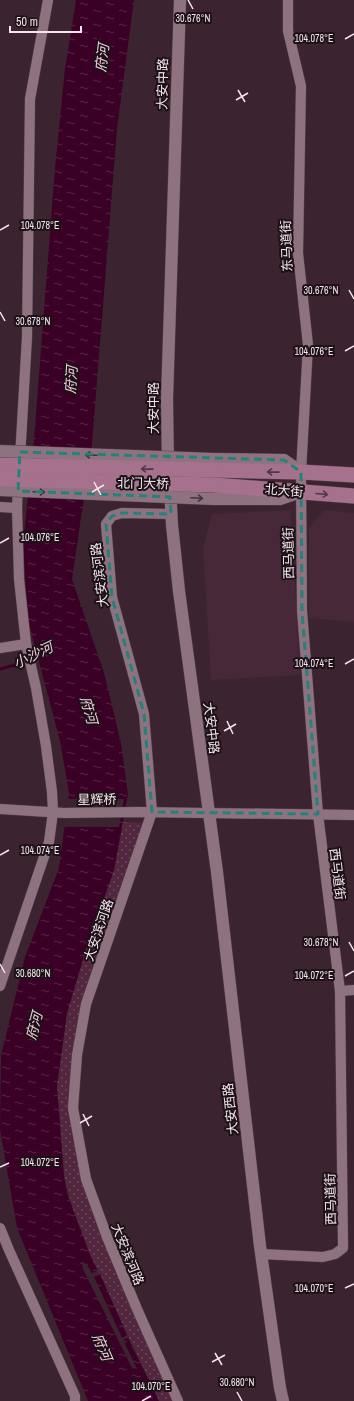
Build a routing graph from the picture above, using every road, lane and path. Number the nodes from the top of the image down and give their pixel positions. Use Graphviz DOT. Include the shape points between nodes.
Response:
graph roads {
  1 [pos="48,0"];
  2 [pos="180,0"];
  3 [pos="288,0"];
  4 [pos="0,452"];
  5 [pos="0,465"];
  6 [pos="301,472"];
  7 [pos="354,475"];
  8 [pos="214,478"];
  9 [pos="0,479"];
  10 [pos="0,490"];
  11 [pos="300,492"];
  12 [pos="354,496"];
  13 [pos="0,507"];
  14 [pos="17,508"];
  15 [pos="171,514"];
  16 [pos="0,648"];
  17 [pos="27,648"];
  18 [pos="0,809"];
  19 [pos="58,812"];
  20 [pos="152,812"];
  21 [pos="210,813"];
  22 [pos="318,814"];
  23 [pos="354,815"];
  24 [pos="0,986"];
  25 [pos="354,990"];
  26 [pos="340,991"];
  27 [pos="0,1228"];
  28 [pos="261,1254"];
  29 [pos="75,1401"];
  30 [pos="178,1401"];
  31 [pos="283,1401"];
  1 -- 14 [label="street" via="30,98 27,337"];
  2 -- 15 [label="street, 大安中路" via="167,399"];
  3 -- 6 [label="street, 东马道街" via="288,31 301,86 298,253 308,345"];
  8 -- 4 [label="street, one-way, bridge"];
  8 -- 5 [label="main road, 北门大桥, one-way, bridge"];
  6 -- 7 [label="main road, 北大街"];
  6 -- 8 [label="main road, 北大街, one-way"];
  6 -- 11 [label="street, 东马道街"];
  8 -- 9 [label="main road, 北门大桥, bridge"];
  10 -- 8 [label="street, one-way, bridge"];
  8 -- 11 [label="main road, 北大街"];
  11 -- 12 [label="main road, 北大街, one-way"];
  11 -- 22 [label="street, 西马道街" via="302,611"];
  13 -- 14 [label="street"];
  14 -- 17 [label="street" via="19,579"];
  15 -- 20 [label="street, 大安滨河路" via="122,514 112,516 106,524 112,597 144,714"];
  15 -- 21 [label="street, 大安中路" via="179,591"];
  16 -- 17 [label="street"];
  17 -- 19 [label="street" via="52,792"];
  18 -- 19 [label="street, 星辉桥"];
  19 -- 20 [label="street, 星辉桥"];
  19 -- 24 [label="street"];
  20 -- 21 [label="street, 星辉桥"];
  20 -- 30 [label="street, 大安滨河路" via="86,1004 76,1055 73,1108 86,1179 107,1238"];
  21 -- 22 [label="street, 星辉桥"];
  21 -- 28 [label="street, 大安西路"];
  22 -- 23 [label="street, 星辉桥"];
  22 -- 26 [label="street, 西马道街"];
  25 -- 26 [label="street"];
  26 -- 28 [label="street, 西马道街" via="343,1248 335,1254 323,1257"];
  27 -- 29 [label="street"];
  28 -- 31 [label="street, 大安西路"];
}
